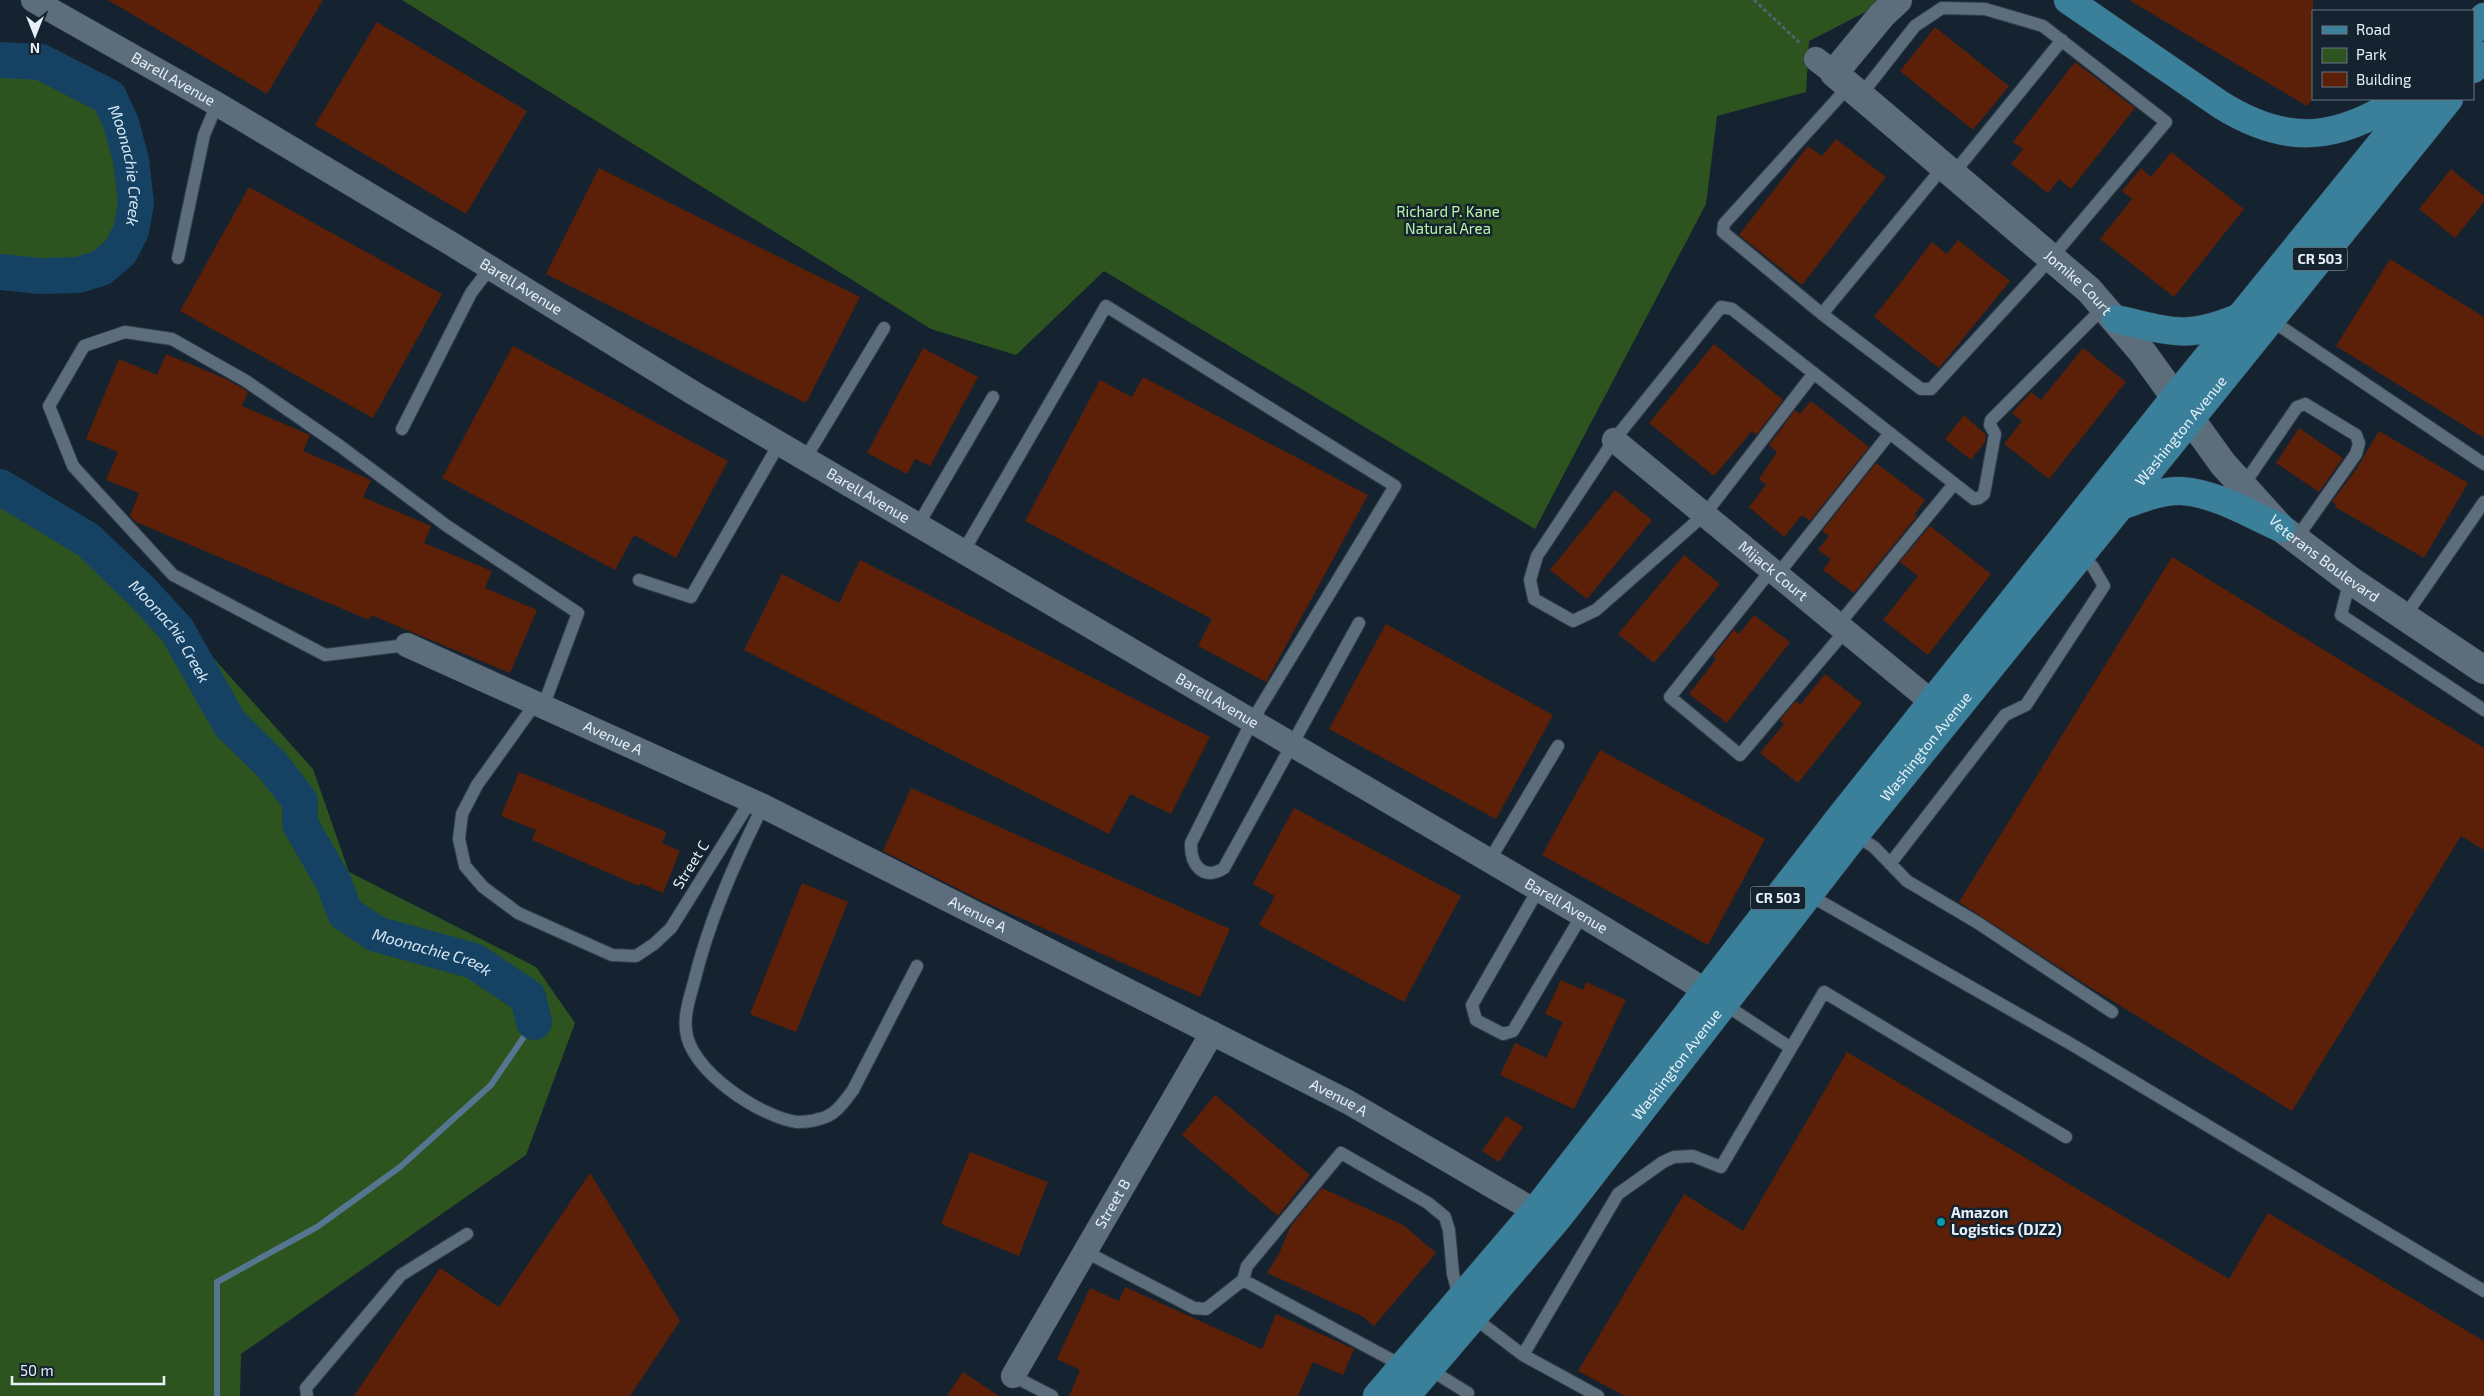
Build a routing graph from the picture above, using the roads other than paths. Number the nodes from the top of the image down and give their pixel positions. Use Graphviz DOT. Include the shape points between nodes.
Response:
graph roads {
  1 [pos="33,0"];
  2 [pos="1898,0"];
  3 [pos="2068,0"];
  4 [pos="2484,17"];
  5 [pos="2474,30"];
  6 [pos="2062,40"];
  7 [pos="1840,78"];
  8 [pos="2400,100"];
  9 [pos="2417,100"];
  10 [pos="2448,100"];
  11 [pos="217,104"];
  12 [pos="2384,160"];
  13 [pos="1949,170"];
  14 [pos="2052,257"];
  15 [pos="178,258"];
  16 [pos="490,268"];
  17 [pos="2110,313"];
  18 [pos="1822,314"];
  19 [pos="2240,317"];
  20 [pos="2271,320"];
  21 [pos="884,328"];
  22 [pos="1814,373"];
  23 [pos="993,397"];
  24 [pos="2175,397"];
  25 [pos="2191,418"];
  26 [pos="402,429"];
  27 [pos="1890,433"];
  28 [pos="1614,440"];
  29 [pos="779,444"];
  30 [pos="805,459"];
  31 [pos="2484,464"];
  32 [pos="1954,484"];
  33 [pos="2242,487"];
  34 [pos="2484,502"];
  35 [pos="2118,507"];
  36 [pos="1705,514"];
  37 [pos="918,525"];
  38 [pos="2289,534"];
  39 [pos="963,552"];
  40 [pos="2080,555"];
  41 [pos="1775,572"];
  42 [pos="639,580"];
  43 [pos="2350,580"];
  44 [pos="2405,616"];
  45 [pos="1359,623"];
  46 [pos="1842,627"];
  47 [pos="407,645"];
  48 [pos="2484,670"];
  49 [pos="1933,703"];
  50 [pos="539,706"];
  51 [pos="2484,710"];
  52 [pos="1252,721"];
  53 [pos="1293,745"];
  54 [pos="1558,746"];
  55 [pos="757,803"];
  56 [pos="1855,835"];
  57 [pos="1490,861"];
  58 [pos="1890,864"];
  59 [pos="1538,890"];
  60 [pos="1809,895"];
  61 [pos="1582,915"];
  62 [pos="917,966"];
  63 [pos="1714,997"];
  64 [pos="2112,1012"];
  65 [pos="1212,1033"];
  66 [pos="1791,1048"];
  67 [pos="2066,1137"];
  68 [pos="1535,1211"];
  69 [pos="467,1234"];
  70 [pos="1086,1252"];
  71 [pos="1242,1280"];
  72 [pos="2484,1291"];
  73 [pos="1466,1308"];
  74 [pos="1523,1355"];
  75 [pos="1416,1368"];
  76 [pos="1013,1376"];
  77 [pos="1468,1394"];
  78 [pos="307,1396"];
  79 [pos="1052,1396"];
  80 [pos="1376,1396"];
  81 [pos="1406,1396"];
  82 [pos="1598,1396"];
  1 -- 11 [label="street, Barell Avenue"];
  2 -- 7 [label="street" via="1882,15"];
  3 -- 8 [label="main road" via="2227,109 2274,131 2304,134 2340,128 2364,120"];
  4 -- 5 [label="main road"];
  6 -- 7 [label="lane" via="2043,26 1985,10 1942,8"];
  6 -- 13 [label="lane"];
  6 -- 14 [label="lane" via="2166,122"];
  7 -- 13 [label="street, Jomike Court"];
  7 -- 18 [label="lane" via="1724,224 1723,232"];
  9 -- 12 [label="main road, Washington Avenue / CR 503"];
  10 -- 12 [label="main road, Washington Avenue / CR 503"];
  11 -- 15 [label="lane" via="204,135"];
  11 -- 16 [label="street, Barell Avenue"];
  12 -- 19 [label="main road, Washington Avenue / CR 503"];
  12 -- 20 [label="main road, Washington Avenue / CR 503"];
  13 -- 14 [label="street, Jomike Court"];
  13 -- 18 [label="lane"];
  14 -- 17 [label="street, Jomike Court"];
  14 -- 18 [label="lane" via="1931,389 1921,389"];
  16 -- 26 [label="lane" via="471,293"];
  16 -- 29 [label="street, Barell Avenue"];
  17 -- 19 [label="main road" via="2183,333 2213,328"];
  17 -- 24 [label="street, Jomike Court"];
  17 -- 32 [label="lane" via="1991,420 1995,434 1984,494 1974,499"];
  19 -- 24 [label="main road, Washington Avenue / CR 503"];
  20 -- 25 [label="main road, Washington Avenue / CR 503"];
  20 -- 31 [label="lane"];
  21 -- 30 [label="lane"];
  22 -- 27 [label="lane"];
  22 -- 28 [label="lane" via="1732,309 1721,308"];
  22 -- 36 [label="lane"];
  23 -- 37 [label="lane"];
  24 -- 25 [label="street, Jomike Court"];
  24 -- 49 [label="main road, Washington Avenue / CR 503"];
  25 -- 33 [label="street, Veterans Boulevard"];
  25 -- 35 [label="main road, Washington Avenue / CR 503"];
  27 -- 32 [label="lane"];
  27 -- 41 [label="lane"];
  28 -- 36 [label="street, Mijack Court"];
  28 -- 36 [label="lane" via="1536,556 1530,580 1534,599 1573,621 1596,610"];
  29 -- 30 [label="street, Barell Avenue"];
  29 -- 42 [label="lane" via="691,597"];
  30 -- 37 [label="street, Barell Avenue"];
  32 -- 46 [label="lane"];
  33 -- 38 [label="street, Veterans Boulevard"];
  33 -- 38 [label="lane" via="2297,407 2305,404 2356,435 2359,443 2356,454"];
  34 -- 44 [label="lane"];
  35 -- 38 [label="main road" via="2181,491 2209,497"];
  35 -- 40 [label="main road, Washington Avenue / CR 503"];
  36 -- 41 [label="street, Mijack Court"];
  37 -- 39 [label="street, Barell Avenue"];
  38 -- 43 [label="street, Veterans Boulevard"];
  39 -- 52 [label="street, Barell Avenue"];
  39 -- 52 [label="lane" via="1106,306 1395,486"];
  40 -- 56 [label="main road, Washington Avenue / CR 503"];
  40 -- 58 [label="lane" via="2093,566 2104,586 2026,705 2005,715"];
  41 -- 46 [label="street, Mijack Court"];
  41 -- 46 [label="lane" via="1670,697 1740,755"];
  43 -- 44 [label="street, Veterans Boulevard"];
  43 -- 51 [label="lane" via="2341,615"];
  44 -- 48 [label="street, Veterans Boulevard"];
  45 -- 53 [label="lane"];
  46 -- 49 [label="street, Mijack Court"];
  47 -- 50 [label="street, Avenue A"];
  47 -- 50 [label="lane, Street C" via="325,655 173,575 73,466 49,406 84,346 125,332 172,339 246,381 447,526 578,613"];
  49 -- 63 [label="main road, Washington Avenue / CR 503"];
  50 -- 55 [label="street, Avenue A"];
  50 -- 55 [label="lane, Street C" via="477,785 462,814 460,839 465,866 483,886 518,913 612,955 636,956 671,928"];
  52 -- 53 [label="street, Barell Avenue"];
  52 -- 53 [label="lane" via="1190,843 1190,855 1198,869 1217,873 1224,868"];
  53 -- 57 [label="street, Barell Avenue"];
  54 -- 57 [label="lane"];
  55 -- 62 [label="lane" via="700,960 688,1005 686,1030 692,1051 706,1071 729,1090 780,1118 798,1122 821,1119 840,1108 852,1090"];
  55 -- 65 [label="street, Avenue A"];
  56 -- 58 [label="lane" via="1874,847"];
  56 -- 60 [label="main road, Washington Avenue / CR 503"];
  57 -- 59 [label="street, Barell Avenue"];
  58 -- 64 [label="lane" via="1908,881"];
  59 -- 61 [label="street, Barell Avenue"];
  59 -- 61 [label="lane" via="1472,1005 1476,1020 1503,1034 1513,1032"];
  60 -- 63 [label="main road, Washington Avenue / CR 503"];
  60 -- 72 [label="lane" via="2036,1024"];
  61 -- 63 [label="street, Barell Avenue"];
  63 -- 66 [label="lane"];
  63 -- 68 [label="main road, Washington Avenue / CR 503"];
  63 -- 73 [label="main road, Washington Avenue / CR 503" via="1558,1218"];
  65 -- 68 [label="street, Avenue A" via="1348,1102"];
  65 -- 70 [label="street, Street B"];
  66 -- 67 [label="lane" via="1824,992"];
  66 -- 74 [label="lane" via="1722,1167 1693,1156 1674,1157 1618,1194"];
  68 -- 73 [label="main road, Washington Avenue / CR 503"];
  69 -- 78 [label="lane" via="401,1275 306,1388"];
  70 -- 71 [label="lane" via="1194,1308 1206,1310"];
  70 -- 76 [label="street, Street B"];
  71 -- 73 [label="lane" via="1247,1266 1341,1153 1428,1203 1445,1217 1453,1274"];
  71 -- 75 [label="lane"];
  73 -- 74 [label="lane"];
  73 -- 75 [label="main road, Washington Avenue / CR 503"];
  74 -- 82 [label="lane"];
  75 -- 77 [label="lane"];
  75 -- 80 [label="main road, Washington Avenue / CR 503"];
  75 -- 81 [label="main road, Washington Avenue / CR 503"];
  76 -- 79 [label="lane"];
}
